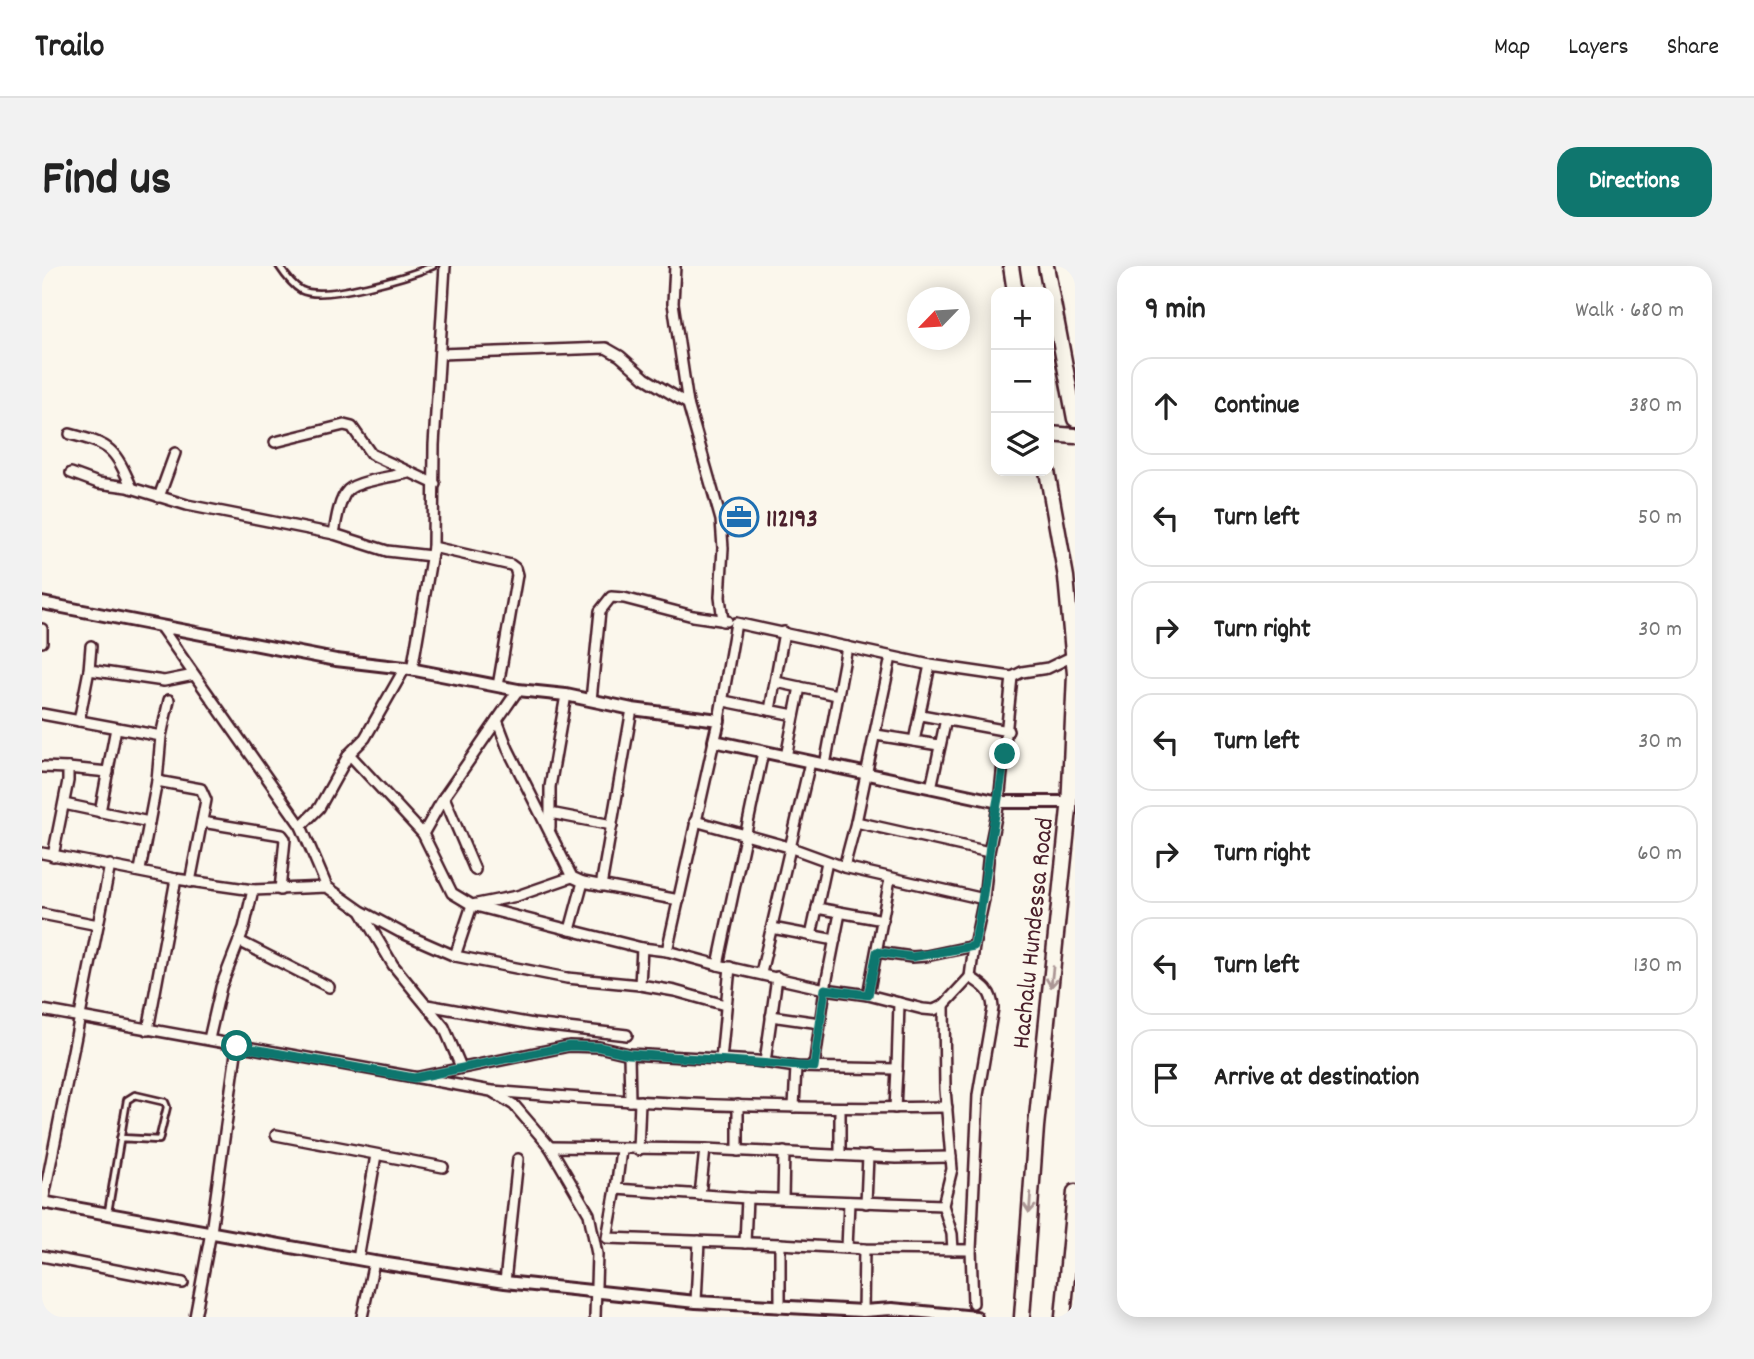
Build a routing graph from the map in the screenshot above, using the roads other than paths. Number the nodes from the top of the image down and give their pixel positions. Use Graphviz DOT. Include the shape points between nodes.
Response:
graph roads {
  1 [pos="279,266"];
  2 [pos="433,266"];
  3 [pos="445,266"];
  4 [pos="675,266"];
  5 [pos="1011,266"];
  6 [pos="1046,266"];
  7 [pos="1015,287"];
  8 [pos="1068,346"];
  9 [pos="440,354"];
  10 [pos="1072,383"];
  11 [pos="688,404"];
  12 [pos="1075,419"];
  13 [pos="70,434"];
  14 [pos="1054,434"];
  15 [pos="1075,436"];
  16 [pos="275,442"];
  17 [pos="175,453"];
  18 [pos="71,473"];
  19 [pos="408,473"];
  20 [pos="1048,476"];
  21 [pos="435,484"];
  22 [pos="132,488"];
  23 [pos="159,496"];
  24 [pos="334,534"];
  25 [pos="432,551"];
  26 [pos="42,603"];
  27 [pos="723,621"];
  28 [pos="736,623"];
  29 [pos="160,626"];
  30 [pos="42,629"];
  31 [pos="785,632"];
  32 [pos="42,642"];
  33 [pos="91,646"];
  34 [pos="847,647"];
  35 [pos="1073,656"];
  36 [pos="891,657"];
  37 [pos="929,665"];
  38 [pos="408,669"];
  39 [pos="89,670"];
  40 [pos="194,675"];
  41 [pos="1012,677"];
  42 [pos="776,682"];
  43 [pos="498,686"];
  44 [pos="800,687"];
  45 [pos="518,690"];
  46 [pos="566,695"];
  47 [pos="837,695"];
  48 [pos="169,700"];
  49 [pos="591,700"];
  50 [pos="724,701"];
  51 [pos="632,709"];
  52 [pos="770,710"];
  53 [pos="42,714"];
  54 [pos="794,715"];
  55 [pos="921,715"];
  56 [pos="946,719"];
  57 [pos="498,720"];
  58 [pos="719,720"];
  59 [pos="79,721"];
  60 [pos="117,728"];
  61 [pos="1007,731"];
  62 [pos="876,735"];
  63 [pos="161,736"];
  64 [pos="715,741"];
  65 [pos="914,741"];
  66 [pos="939,745"];
  67 [pos="763,752"];
  68 [pos="349,754"];
  69 [pos="786,757"];
  70 [pos="810,762"];
  71 [pos="825,765"];
  72 [pos="42,766"];
  73 [pos="68,768"];
  74 [pos="108,772"];
  75 [pos="867,774"];
  76 [pos="157,781"];
  77 [pos="931,789"];
  78 [pos="444,797"];
  79 [pos="999,802"];
  80 [pos="1069,802"];
  81 [pos="64,804"];
  82 [pos="100,812"];
  83 [pos="550,813"];
  84 [pos="695,821"];
  85 [pos="149,822"];
  86 [pos="202,822"];
  87 [pos="856,822"];
  88 [pos="612,825"];
  89 [pos="301,826"];
  90 [pos="550,833"];
  91 [pos="424,834"];
  92 [pos="745,835"];
  93 [pos="789,847"];
  94 [pos="989,852"];
  95 [pos="42,853"];
  96 [pos="53,856"];
  97 [pos="827,862"];
  98 [pos="110,865"];
  99 [pos="844,867"];
  100 [pos="139,870"];
  101 [pos="475,870"];
  102 [pos="572,877"];
  103 [pos="176,879"];
  104 [pos="890,879"];
  105 [pos="190,882"];
  106 [pos="583,883"];
  107 [pos="601,886"];
  108 [pos="327,887"];
  109 [pos="253,890"];
  110 [pos="280,890"];
  111 [pos="984,899"];
  112 [pos="679,900"];
  113 [pos="472,905"];
  114 [pos="817,908"];
  115 [pos="361,911"];
  116 [pos="840,913"];
  117 [pos="42,914"];
  118 [pos="883,920"];
  119 [pos="99,925"];
  120 [pos="772,928"];
  121 [pos="570,930"];
  122 [pos="811,936"];
  123 [pos="835,940"];
  124 [pos="239,941"];
  125 [pos="974,946"];
  126 [pos="642,948"];
  127 [pos="667,951"];
  128 [pos="877,952"];
  129 [pos="455,956"];
  130 [pos="718,965"];
  131 [pos="730,967"];
  132 [pos="761,973"];
  133 [pos="777,977"];
  134 [pos="970,977"];
  135 [pos="639,985"];
  136 [pos="329,986"];
  137 [pos="825,989"];
  138 [pos="868,995"];
  139 [pos="899,1003"];
  140 [pos="427,1004"];
  141 [pos="725,1005"];
  142 [pos="944,1005"];
  143 [pos="42,1010"];
  144 [pos="771,1016"];
  145 [pos="81,1017"];
  146 [pos="820,1023"];
  147 [pos="148,1030"];
  148 [pos="627,1035"];
  149 [pos="209,1039"];
  150 [pos="237,1046"];
  151 [pos="629,1054"];
  152 [pos="721,1060"];
  153 [pos="765,1062"];
  154 [pos="461,1067"];
  155 [pos="796,1067"];
  156 [pos="814,1067"];
  157 [pos="897,1069"];
  158 [pos="414,1078"];
  159 [pos="491,1091"];
  160 [pos="630,1101"];
  161 [pos="640,1101"];
  162 [pos="738,1105"];
  163 [pos="794,1107"];
  164 [pos="947,1107"];
  165 [pos="895,1108"];
  166 [pos="840,1109"];
  167 [pos="276,1135"];
  168 [pos="120,1138"];
  169 [pos="550,1147"];
  170 [pos="705,1149"];
  171 [pos="621,1150"];
  172 [pos="638,1150"];
  173 [pos="738,1151"];
  174 [pos="784,1152"];
  175 [pos="376,1155"];
  176 [pos="840,1155"];
  177 [pos="868,1156"];
  178 [pos="951,1157"];
  179 [pos="518,1158"];
  180 [pos="443,1167"];
  181 [pos="615,1189"];
  182 [pos="1075,1192"];
  183 [pos="700,1195"];
  184 [pos="747,1198"];
  185 [pos="783,1199"];
  186 [pos="43,1202"];
  187 [pos="849,1202"];
  188 [pos="866,1203"];
  189 [pos="943,1205"];
  190 [pos="108,1212"];
  191 [pos="211,1232"];
  192 [pos="607,1238"];
  193 [pos="699,1241"];
  194 [pos="745,1243"];
  195 [pos="780,1244"];
  196 [pos="848,1248"];
  197 [pos="864,1249"];
  198 [pos="953,1250"];
  199 [pos="971,1251"];
  200 [pos="597,1254"];
  201 [pos="42,1256"];
  202 [pos="358,1259"];
  203 [pos="374,1262"];
  204 [pos="505,1282"];
  205 [pos="183,1283"];
  206 [pos="595,1291"];
  207 [pos="696,1302"];
  208 [pos="973,1303"];
  209 [pos="780,1307"];
  210 [pos="863,1311"];
  211 [pos="195,1317"];
  212 [pos="362,1317"];
  213 [pos="595,1317"];
  214 [pos="884,1317"];
  215 [pos="976,1317"];
  216 [pos="1022,1317"];
  217 [pos="1063,1317"];
  1 -- 2 [label="lane" via="302,291 320,293 404,277"];
  3 -- 9 [label="street"];
  4 -- 11 [label="street" via="673,303"];
  5 -- 7 [label="main road"];
  6 -- 8 [label="main road"];
  8 -- 10 [label="main road"];
  9 -- 11 [label="street" via="606,348"];
  9 -- 21 [label="street"];
  10 -- 12 [label="main road"];
  11 -- 27 [label="street" via="721,520"];
  13 -- 22 [label="street" via="108,446"];
  14 -- 15 [label="main road"];
  16 -- 19 [label="street" via="344,425 352,427 371,454"];
  17 -- 23 [label="street"];
  18 -- 22 [label="street"];
  19 -- 21 [label="street"];
  19 -- 24 [label="street" via="347,490"];
  20 -- 35 [label="main road, Hachalu Hundessa Road" via="1066,578"];
  21 -- 25 [label="street"];
  22 -- 23 [label="street"];
  23 -- 24 [label="street"];
  24 -- 25 [label="street" via="387,551"];
  25 -- 38 [label="street"];
  25 -- 43 [label="street" via="515,568"];
  26 -- 29 [label="street"];
  27 -- 28 [label="street"];
  27 -- 49 [label="street" via="611,597 600,611"];
  28 -- 31 [label="street"];
  28 -- 50 [label="street"];
  29 -- 38 [label="street"];
  29 -- 40 [label="street"];
  30 -- 32 [label="street"];
  31 -- 34 [label="street"];
  31 -- 42 [label="street"];
  33 -- 39 [label="street"];
  34 -- 36 [label="street"];
  34 -- 47 [label="street"];
  35 -- 41 [label="street"];
  35 -- 80 [label="main road, Hachalu Hundessa Road"];
  36 -- 37 [label="street"];
  36 -- 62 [label="street"];
  37 -- 41 [label="street"];
  37 -- 55 [label="street"];
  38 -- 43 [label="street"];
  38 -- 68 [label="street" via="365,738"];
  39 -- 40 [label="street" via="164,681"];
  39 -- 59 [label="street"];
  40 -- 89 [label="street"];
  41 -- 61 [label="street"];
  42 -- 44 [label="street"];
  42 -- 52 [label="street"];
  43 -- 45 [label="street"];
  44 -- 47 [label="street"];
  44 -- 54 [label="street"];
  45 -- 46 [label="street"];
  45 -- 57 [label="street"];
  46 -- 49 [label="street"];
  46 -- 83 [label="street" via="550,786"];
  47 -- 71 [label="street"];
  48 -- 63 [label="street"];
  49 -- 51 [label="street"];
  50 -- 52 [label="street"];
  50 -- 58 [label="street"];
  51 -- 58 [label="street"];
  51 -- 88 [label="street"];
  52 -- 54 [label="street"];
  53 -- 59 [label="street"];
  54 -- 69 [label="street"];
  55 -- 56 [label="street"];
  55 -- 65 [label="street"];
  56 -- 61 [label="street"];
  56 -- 66 [label="street"];
  57 -- 78 [label="street"];
  57 -- 90 [label="street"];
  58 -- 64 [label="street"];
  59 -- 60 [label="street"];
  60 -- 63 [label="street"];
  60 -- 74 [label="street"];
  61 -- 79 [label="street"];
  62 -- 65 [label="street"];
  62 -- 75 [label="street"];
  63 -- 76 [label="street"];
  64 -- 67 [label="street"];
  64 -- 84 [label="street"];
  65 -- 66 [label="street"];
  66 -- 77 [label="street"];
  67 -- 69 [label="street"];
  67 -- 92 [label="street"];
  68 -- 89 [label="street" via="319,808"];
  68 -- 91 [label="street"];
  69 -- 70 [label="street"];
  70 -- 71 [label="street"];
  70 -- 93 [label="street"];
  71 -- 75 [label="street"];
  72 -- 73 [label="street"];
  73 -- 74 [label="street"];
  73 -- 81 [label="street"];
  74 -- 82 [label="street"];
  75 -- 77 [label="street"];
  75 -- 87 [label="street"];
  76 -- 85 [label="street"];
  76 -- 86 [label="street" via="201,789 206,800"];
  77 -- 79 [label="street"];
  78 -- 91 [label="street"];
  78 -- 101 [label="street"];
  79 -- 80 [label="street"];
  79 -- 94 [label="street"];
  80 -- 216 [label="main road, Hachalu Hundessa Road, one-way"];
  81 -- 82 [label="street"];
  81 -- 96 [label="street"];
  82 -- 85 [label="street"];
  83 -- 88 [label="street"];
  83 -- 90 [label="street"];
  84 -- 92 [label="street"];
  84 -- 112 [label="street"];
  85 -- 100 [label="street"];
  86 -- 105 [label="street"];
  86 -- 110 [label="street" via="282,835"];
  87 -- 94 [label="street"];
  87 -- 99 [label="street"];
  88 -- 107 [label="street"];
  89 -- 108 [label="street"];
  90 -- 102 [label="street"];
  91 -- 113 [label="street" via="452,892"];
  92 -- 93 [label="street"];
  92 -- 130 [label="street"];
  93 -- 97 [label="street"];
  93 -- 120 [label="street"];
  94 -- 111 [label="street"];
  95 -- 96 [label="street"];
  96 -- 98 [label="street"];
  97 -- 99 [label="street"];
  97 -- 114 [label="street"];
  98 -- 100 [label="street"];
  98 -- 119 [label="street"];
  99 -- 104 [label="street"];
  100 -- 103 [label="street"];
  102 -- 106 [label="street"];
  102 -- 113 [label="street"];
  103 -- 105 [label="street"];
  103 -- 147 [label="street"];
  104 -- 111 [label="street"];
  104 -- 118 [label="street"];
  105 -- 109 [label="street"];
  106 -- 107 [label="street"];
  106 -- 121 [label="street"];
  107 -- 112 [label="street"];
  108 -- 110 [label="street"];
  108 -- 115 [label="street"];
  109 -- 110 [label="street"];
  109 -- 124 [label="street"];
  111 -- 125 [label="street"];
  112 -- 127 [label="street"];
  113 -- 121 [label="street"];
  113 -- 129 [label="street"];
  114 -- 116 [label="street"];
  114 -- 122 [label="street"];
  115 -- 129 [label="street"];
  115 -- 140 [label="street" via="393,965"];
  116 -- 118 [label="street"];
  116 -- 123 [label="street"];
  117 -- 119 [label="street"];
  118 -- 128 [label="street"];
  119 -- 145 [label="street"];
  120 -- 122 [label="street"];
  120 -- 132 [label="street"];
  121 -- 126 [label="street"];
  122 -- 123 [label="street"];
  123 -- 137 [label="street"];
  124 -- 136 [label="street"];
  124 -- 149 [label="street" via="221,987"];
  125 -- 128 [label="street" via="912,957"];
  125 -- 134 [label="street"];
  126 -- 127 [label="street"];
  126 -- 135 [label="street"];
  127 -- 130 [label="street"];
  128 -- 138 [label="street"];
  129 -- 135 [label="street" via="567,978"];
  130 -- 131 [label="street"];
  131 -- 132 [label="street"];
  131 -- 141 [label="street"];
  132 -- 133 [label="street"];
  133 -- 137 [label="street"];
  133 -- 144 [label="street"];
  134 -- 142 [label="street"];
  134 -- 199 [label="street" via="992,996 993,1008 978,1096"];
  135 -- 141 [label="street"];
  137 -- 138 [label="street"];
  137 -- 146 [label="street"];
  138 -- 139 [label="street"];
  139 -- 142 [label="street" via="934,1010"];
  139 -- 157 [label="street"];
  140 -- 148 [label="street" via="533,1024"];
  140 -- 154 [label="street" via="444,1027"];
  141 -- 152 [label="street"];
  142 -- 164 [label="street"];
  143 -- 145 [label="street"];
  144 -- 146 [label="street"];
  144 -- 153 [label="street"];
  145 -- 147 [label="street"];
  145 -- 186 [label="street"];
  146 -- 156 [label="street"];
  147 -- 149 [label="street"];
  149 -- 150 [label="street"];
  150 -- 158 [label="street"];
  150 -- 191 [label="street"];
  151 -- 152 [label="street"];
  151 -- 154 [label="street" via="569,1046"];
  151 -- 160 [label="street"];
  152 -- 153 [label="street"];
  153 -- 155 [label="street"];
  154 -- 158 [label="street"];
  155 -- 156 [label="street"];
  155 -- 163 [label="street"];
  156 -- 157 [label="street"];
  157 -- 165 [label="street"];
  158 -- 159 [label="street"];
  159 -- 160 [label="street"];
  159 -- 169 [label="street" via="514,1105"];
  160 -- 161 [label="street"];
  161 -- 162 [label="street"];
  161 -- 172 [label="street"];
  162 -- 163 [label="street"];
  162 -- 173 [label="street"];
  163 -- 166 [label="street"];
  164 -- 165 [label="street"];
  164 -- 178 [label="street"];
  165 -- 166 [label="street"];
  166 -- 176 [label="street"];
  167 -- 175 [label="street"];
  168 -- 168 [label="lane" via="129,1097 165,1102 159,1140"];
  168 -- 190 [label="lane"];
  169 -- 171 [label="street"];
  169 -- 200 [label="street" via="589,1214"];
  170 -- 172 [label="street"];
  170 -- 173 [label="street"];
  170 -- 183 [label="street"];
  171 -- 172 [label="street"];
  171 -- 181 [label="street"];
  173 -- 174 [label="street"];
  174 -- 176 [label="street"];
  174 -- 185 [label="street"];
  175 -- 180 [label="street"];
  175 -- 202 [label="street"];
  176 -- 177 [label="street"];
  177 -- 178 [label="street"];
  177 -- 188 [label="street"];
  178 -- 189 [label="street" via="951,1181"];
  179 -- 204 [label="street"];
  181 -- 183 [label="street"];
  181 -- 192 [label="street"];
  182 -- 217 [label="main road"];
  183 -- 184 [label="street"];
  184 -- 185 [label="street"];
  184 -- 194 [label="street"];
  185 -- 187 [label="street"];
  186 -- 190 [label="street"];
  187 -- 188 [label="street"];
  187 -- 196 [label="street"];
  188 -- 189 [label="street"];
  189 -- 198 [label="street"];
  190 -- 191 [label="street"];
  191 -- 202 [label="street"];
  191 -- 211 [label="street"];
  192 -- 193 [label="street"];
  192 -- 200 [label="street"];
  193 -- 194 [label="street"];
  193 -- 207 [label="street"];
  194 -- 195 [label="street"];
  195 -- 196 [label="street"];
  195 -- 209 [label="street"];
  196 -- 197 [label="street"];
  197 -- 198 [label="street"];
  197 -- 210 [label="street"];
  198 -- 199 [label="street"];
  199 -- 208 [label="street"];
  200 -- 206 [label="street"];
  201 -- 205 [label="street"];
  202 -- 203 [label="street"];
  203 -- 204 [label="street"];
  203 -- 212 [label="street"];
  204 -- 206 [label="street"];
  206 -- 207 [label="street"];
  206 -- 213 [label="street"];
  207 -- 209 [label="street"];
  209 -- 210 [label="street"];
  210 -- 214 [label="street"];
  210 -- 215 [label="street" via="892,1309"];
}
